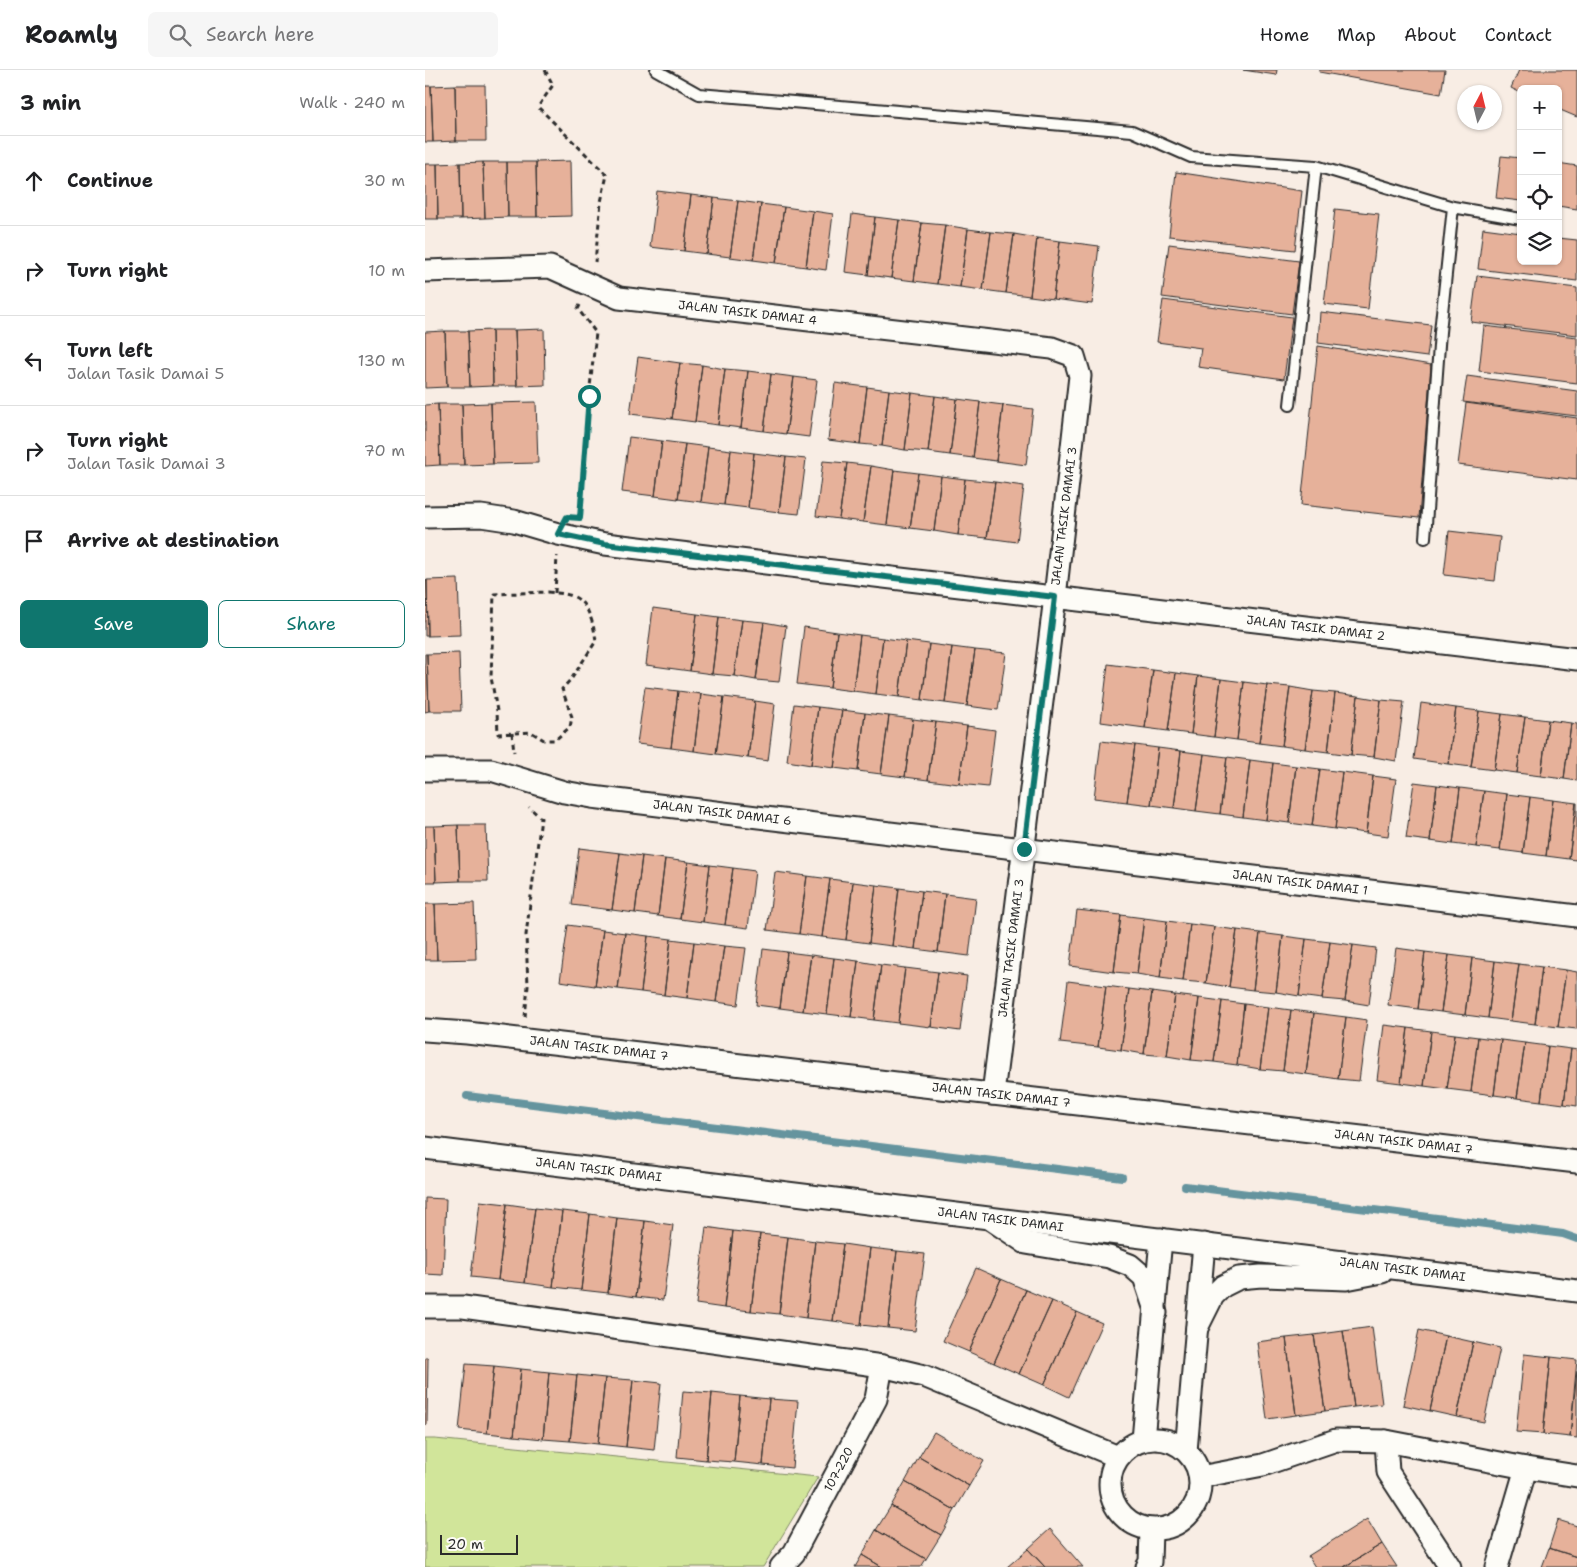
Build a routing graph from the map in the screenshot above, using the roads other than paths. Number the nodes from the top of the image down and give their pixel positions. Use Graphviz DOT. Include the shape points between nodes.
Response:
graph roads {
  1 [pos="656,70"];
  2 [pos="1316,166"];
  3 [pos="1453,207"];
  4 [pos="1517,219"];
  5 [pos="425,271"];
  6 [pos="1074,356"];
  7 [pos="1291,404"];
  8 [pos="425,517"];
  9 [pos="1425,538"];
  10 [pos="1055,597"];
  11 [pos="1577,658"];
  12 [pos="425,770"];
  13 [pos="1024,849"];
  14 [pos="1577,916"];
  15 [pos="425,1030"];
  16 [pos="993,1094"];
  17 [pos="425,1148"];
  18 [pos="1577,1162"];
  19 [pos="989,1218"];
  20 [pos="1161,1239"];
  21 [pos="1204,1244"];
  22 [pos="1399,1269"];
  23 [pos="1577,1291"];
  24 [pos="425,1307"];
  25 [pos="1155,1314"];
  26 [pos="1197,1328"];
  27 [pos="882,1366"];
  28 [pos="1143,1440"];
  29 [pos="1386,1441"];
  30 [pos="1186,1451"];
  31 [pos="1118,1457"];
  32 [pos="1526,1468"];
  33 [pos="1200,1476"];
  34 [pos="1577,1476"];
  35 [pos="1151,1530"];
  36 [pos="781,1567"];
  37 [pos="1147,1567"];
  38 [pos="1450,1567"];
  39 [pos="1497,1567"];
  1 -- 2 [label="lane" via="699,94 1131,131 1191,157"];
  2 -- 3 [label="lane"];
  2 -- 7 [label="lane"];
  3 -- 4 [label="lane"];
  3 -- 9 [label="lane"];
  5 -- 6 [label="street, JALAN TASIK DAMAI 4" via="550,267 619,298 1052,348"];
  6 -- 10 [label="street, JALAN TASIK DAMAI 3" via="1080,376"];
  8 -- 10 [label="street, JALAN TASIK DAMAI 2" via="481,516 605,544"];
  10 -- 11 [label="street, JALAN TASIK DAMAI 2"];
  10 -- 13 [label="street, JALAN TASIK DAMAI 3"];
  12 -- 13 [label="street, JALAN TASIK DAMAI 6" via="491,770 564,792 593,797"];
  13 -- 14 [label="street, JALAN TASIK DAMAI 1"];
  13 -- 16 [label="street, JALAN TASIK DAMAI 3"];
  15 -- 16 [label="street, JALAN TASIK DAMAI 7"];
  16 -- 18 [label="street, JALAN TASIK DAMAI 7"];
  17 -- 19 [label="street, JALAN TASIK DAMAI"];
  19 -- 20 [label="street, JALAN TASIK DAMAI"];
  19 -- 25 [label="street" via="1027,1243 1109,1257 1129,1265 1145,1277"];
  20 -- 21 [label="street, JALAN TASIK DAMAI"];
  20 -- 25 [label="street"];
  21 -- 22 [label="street, JALAN TASIK DAMAI"];
  21 -- 26 [label="street"];
  22 -- 23 [label="street, JALAN TASIK DAMAI"];
  22 -- 26 [label="street" via="1346,1279 1239,1278 1223,1286 1213,1296"];
  24 -- 27 [label="street" via="473,1309"];
  25 -- 28 [label="street"];
  26 -- 30 [label="street"];
  27 -- 31 [label="street" via="924,1376"];
  27 -- 36 [label="street, 107-220" via="876,1398 794,1552"];
  28 -- 30 [label="street" via="1173,1442"];
  28 -- 31 [label="street" via="1129,1446"];
  29 -- 32 [label="street"];
  29 -- 33 [label="street" via="1336,1440 1263,1465"];
  29 -- 38 [label="street" via="1388,1472"];
  30 -- 33 [label="street"];
  31 -- 35 [label="street" via="1109,1483 1116,1509 1125,1519"];
  32 -- 34 [label="street"];
  32 -- 39 [label="street"];
  33 -- 35 [label="street" via="1196,1504 1188,1515 1165,1529"];
  35 -- 37 [label="street"];
}
